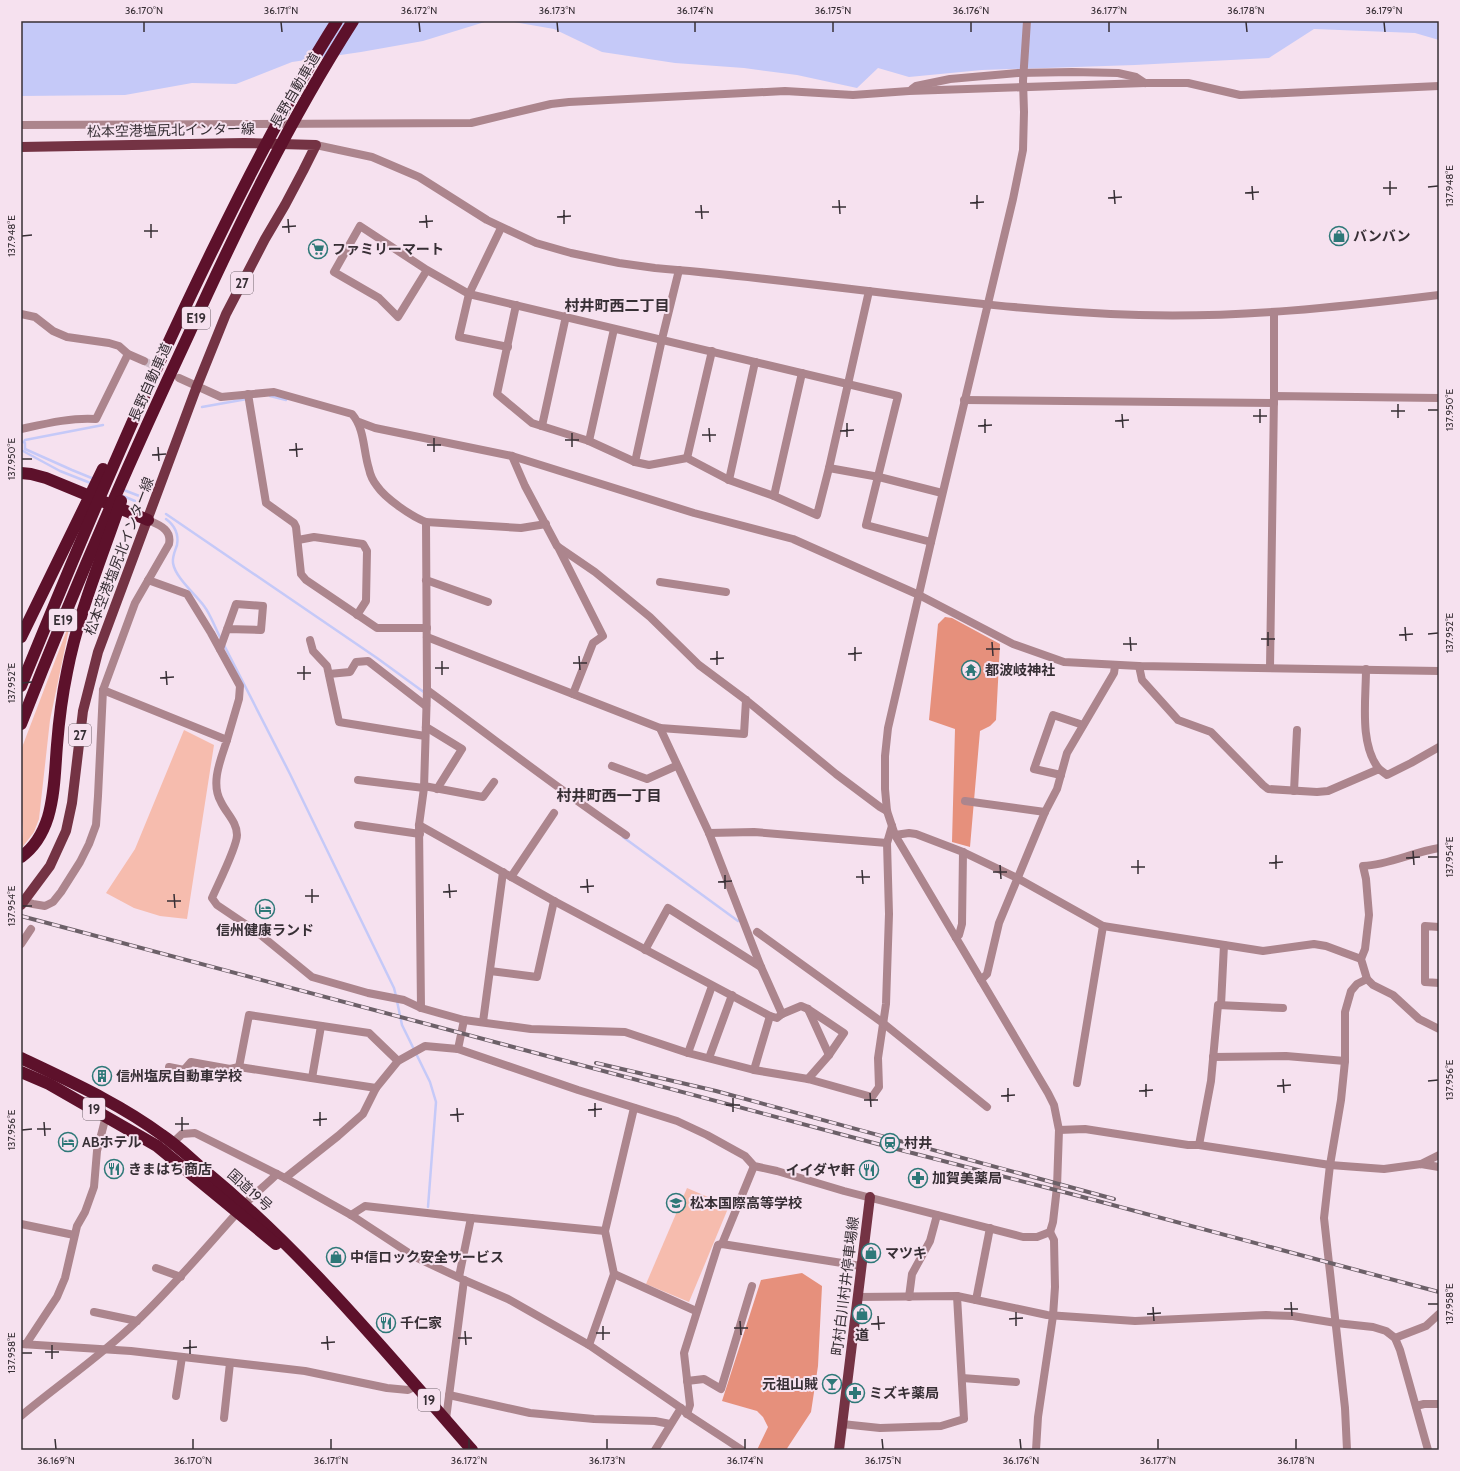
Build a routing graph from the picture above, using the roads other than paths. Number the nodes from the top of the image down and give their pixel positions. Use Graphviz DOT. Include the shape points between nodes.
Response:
graph roads {
  1 [pos="337,21"];
  2 [pos="353,21"];
  3 [pos="1027,21"];
  4 [pos="1145,83"];
  5 [pos="1024,84"];
  6 [pos="1439,86"];
  7 [pos="909,91"];
  8 [pos="21,125"];
  9 [pos="316,145"];
  10 [pos="21,147"];
  11 [pos="502,228"];
  12 [pos="427,270"];
  13 [pos="679,270"];
  14 [pos="869,291"];
  15 [pos="469,294"];
  16 [pos="1439,295"];
  17 [pos="987,304"];
  18 [pos="516,305"];
  19 [pos="1274,312"];
  20 [pos="21,314"];
  21 [pos="566,316"];
  22 [pos="614,329"];
  23 [pos="662,339"];
  24 [pos="508,347"];
  25 [pos="712,351"];
  26 [pos="128,354"];
  27 [pos="144,361"];
  28 [pos="755,362"];
  29 [pos="802,373"];
  30 [pos="179,378"];
  31 [pos="848,383"];
  32 [pos="197,386"];
  33 [pos="248,394"];
  34 [pos="1439,398"];
  35 [pos="1274,399"];
  36 [pos="964,400"];
  37 [pos="359,422"];
  38 [pos="542,426"];
  39 [pos="21,429"];
  40 [pos="589,441"];
  41 [pos="512,456"];
  42 [pos="687,458"];
  43 [pos="635,462"];
  44 [pos="829,468"];
  45 [pos="21,473"];
  46 [pos="878,477"];
  47 [pos="21,479"];
  48 [pos="729,480"];
  49 [pos="58,484"];
  50 [pos="942,493"];
  51 [pos="774,496"];
  52 [pos="90,508"];
  53 [pos="111,518"];
  54 [pos="148,520"];
  55 [pos="426,522"];
  56 [pos="546,524"];
  57 [pos="298,540"];
  58 [pos="931,542"];
  59 [pos="557,546"];
  60 [pos="148,580"];
  61 [pos="426,580"];
  62 [pos="660,582"];
  63 [pos="726,592"];
  64 [pos="919,595"];
  65 [pos="488,602"];
  66 [pos="357,614"];
  67 [pos="227,629"];
  68 [pos="427,632"];
  69 [pos="21,637"];
  70 [pos="310,640"];
  71 [pos="220,649"];
  72 [pos="1115,666"];
  73 [pos="1138,666"];
  74 [pos="1270,668"];
  75 [pos="1366,669"];
  76 [pos="1439,671"];
  77 [pos="329,674"];
  78 [pos="21,686"];
  79 [pos="103,690"];
  80 [pos="427,690"];
  81 [pos="573,694"];
  82 [pos="746,700"];
  83 [pos="426,706"];
  84 [pos="21,724"];
  85 [pos="1083,725"];
  86 [pos="426,727"];
  87 [pos="660,728"];
  88 [pos="1297,730"];
  89 [pos="425,736"];
  90 [pos="227,740"];
  91 [pos="1439,747"];
  92 [pos="612,766"];
  93 [pos="676,766"];
  94 [pos="1379,769"];
  95 [pos="1061,775"];
  96 [pos="358,780"];
  97 [pos="494,782"];
  98 [pos="424,787"];
  99 [pos="437,789"];
  100 [pos="1294,791"];
  101 [pos="965,801"];
  102 [pos="887,811"];
  103 [pos="1045,812"];
  104 [pos="554,813"];
  105 [pos="358,824"];
  106 [pos="419,825"];
  107 [pos="892,826"];
  108 [pos="709,833"];
  109 [pos="420,834"];
  110 [pos="626,835"];
  111 [pos="896,835"];
  112 [pos="887,843"];
  113 [pos="1439,848"];
  114 [pos="963,852"];
  115 [pos="21,857"];
  116 [pos="507,874"];
  117 [pos="1017,878"];
  118 [pos="23,898"];
  119 [pos="554,901"];
  120 [pos="1103,926"];
  121 [pos="1439,926"];
  122 [pos="31,929"];
  123 [pos="757,932"];
  124 [pos="956,938"];
  125 [pos="21,944"];
  126 [pos="1224,945"];
  127 [pos="645,950"];
  128 [pos="1361,959"];
  129 [pos="761,967"];
  130 [pos="490,971"];
  131 [pos="1367,979"];
  132 [pos="981,980"];
  133 [pos="1439,983"];
  134 [pos="712,986"];
  135 [pos="732,995"];
  136 [pos="1221,1005"];
  137 [pos="421,1008"];
  138 [pos="1283,1008"];
  139 [pos="808,1009"];
  140 [pos="782,1014"];
  141 [pos="770,1016"];
  142 [pos="464,1020"];
  143 [pos="483,1022"];
  144 [pos="883,1023"];
  145 [pos="320,1026"];
  146 [pos="1439,1029"];
  147 [pos="458,1050"];
  148 [pos="688,1053"];
  149 [pos="829,1055"];
  150 [pos="1213,1057"];
  151 [pos="21,1058"];
  152 [pos="709,1058"];
  153 [pos="1345,1060"];
  154 [pos="398,1061"];
  155 [pos="168,1067"];
  156 [pos="239,1067"];
  157 [pos="754,1070"];
  158 [pos="21,1072"];
  159 [pos="312,1078"];
  160 [pos="808,1079"];
  161 [pos="1077,1082"];
  162 [pos="376,1088"];
  163 [pos="987,1107"];
  164 [pos="634,1108"];
  165 [pos="106,1116"];
  166 [pos="1059,1130"];
  167 [pos="172,1143"];
  168 [pos="1198,1145"];
  169 [pos="163,1152"];
  170 [pos="1439,1155"];
  171 [pos="1330,1164"];
  172 [pos="1421,1164"];
  173 [pos="754,1166"];
  174 [pos="1439,1167"];
  175 [pos="281,1176"];
  176 [pos="870,1197"];
  177 [pos="241,1209"];
  178 [pos="351,1215"];
  179 [pos="937,1215"];
  180 [pos="471,1218"];
  181 [pos="21,1224"];
  182 [pos="990,1228"];
  183 [pos="606,1231"];
  184 [pos="1050,1232"];
  185 [pos="74,1235"];
  186 [pos="722,1244"];
  187 [pos="861,1266"];
  188 [pos="156,1268"];
  189 [pos="614,1274"];
  190 [pos="181,1277"];
  191 [pos="461,1279"];
  192 [pos="752,1286"];
  193 [pos="957,1296"];
  194 [pos="909,1297"];
  195 [pos="857,1298"];
  196 [pos="976,1300"];
  197 [pos="696,1311"];
  198 [pos="94,1312"];
  199 [pos="1439,1314"];
  200 [pos="1053,1316"];
  201 [pos="137,1321"];
  202 [pos="1336,1323"];
  203 [pos="1395,1338"];
  204 [pos="24,1344"];
  205 [pos="589,1345"];
  206 [pos="106,1349"];
  207 [pos="182,1357"];
  208 [pos="230,1363"];
  209 [pos="962,1378"];
  210 [pos="687,1381"];
  211 [pos="1016,1382"];
  212 [pos="416,1386"];
  213 [pos="449,1395"];
  214 [pos="176,1396"];
  215 [pos="1439,1404"];
  216 [pos="1416,1406"];
  217 [pos="684,1411"];
  218 [pos="21,1416"];
  219 [pos="224,1418"];
  220 [pos="446,1419"];
  221 [pos="670,1424"];
  222 [pos="842,1424"];
  223 [pos="472,1450"];
  224 [pos="655,1450"];
  225 [pos="742,1450"];
  226 [pos="839,1450"];
  227 [pos="1036,1450"];
  228 [pos="1346,1450"];
  229 [pos="1428,1450"];
  1 -- 52 [label="highway, 長野自動車道 / E19" via="259,155"];
  2 -- 53 [label="highway, 長野自動車道 / E19" via="275,156 213,281 163,389"];
  3 -- 5 [label="street"];
  4 -- 5 [label="street"];
  4 -- 6 [label="street" via="1188,83 1240,94"];
  4 -- 7 [label="street" via="1136,77 1118,73 1018,73 950,79 916,86"];
  5 -- 7 [label="street"];
  5 -- 17 [label="street" via="1023,150"];
  7 -- 8 [label="street" via="852,95 785,90 569,102 471,123"];
  9 -- 10 [label="main road, 松本空港塩尻北インター線" via="244,143"];
  9 -- 11 [label="street" via="372,157 419,178"];
  9 -- 32 [label="main road, 松本空港塩尻北インター線 / 27" via="226,314"];
  11 -- 13 [label="street" via="571,253 619,263"];
  11 -- 15 [label="street"];
  12 -- 12 [label="street" via="360,226 334,272 379,298 398,317"];
  12 -- 15 [label="street"];
  13 -- 14 [label="street"];
  13 -- 23 [label="street"];
  14 -- 17 [label="street"];
  14 -- 31 [label="street"];
  15 -- 18 [label="street"];
  15 -- 24 [label="street" via="459,337"];
  16 -- 19 [label="street"];
  17 -- 19 [label="street" via="1141,315"];
  17 -- 36 [label="street"];
  18 -- 21 [label="street"];
  18 -- 24 [label="street"];
  19 -- 35 [label="street"];
  20 -- 26 [label="street" via="35,317 53,331 68,337 109,343 119,346"];
  21 -- 22 [label="street"];
  21 -- 38 [label="street"];
  22 -- 23 [label="street"];
  22 -- 40 [label="street"];
  23 -- 25 [label="street"];
  23 -- 43 [label="street"];
  24 -- 38 [label="street" via="497,394 532,423"];
  25 -- 28 [label="street"];
  25 -- 42 [label="street"];
  26 -- 27 [label="street"];
  26 -- 39 [label="street" via="96,419 56,422"];
  28 -- 29 [label="street"];
  28 -- 48 [label="street"];
  29 -- 31 [label="street"];
  29 -- 51 [label="street"];
  30 -- 32 [label="street"];
  31 -- 44 [label="street"];
  31 -- 46 [label="street" via="898,396"];
  32 -- 33 [label="street" via="221,396"];
  32 -- 54 [label="main road, 松本空港塩尻北インター線 / 27"];
  33 -- 37 [label="street" via="274,392 352,414"];
  33 -- 57 [label="street" via="266,503 294,523"];
  34 -- 35 [label="street"];
  35 -- 36 [label="street"];
  35 -- 74 [label="street"];
  36 -- 50 [label="street"];
  37 -- 41 [label="street" via="375,428"];
  37 -- 55 [label="street" via="369,469 376,485 385,495"];
  38 -- 40 [label="street"];
  40 -- 43 [label="street"];
  41 -- 56 [label="street"];
  41 -- 64 [label="street" via="694,513 793,539"];
  42 -- 43 [label="street" via="649,465"];
  42 -- 48 [label="street"];
  44 -- 46 [label="street"];
  44 -- 51 [label="street" via="817,515"];
  45 -- 49 [label="highway"];
  46 -- 50 [label="street"];
  46 -- 58 [label="street" via="866,525"];
  47 -- 49 [label="highway"];
  48 -- 51 [label="street"];
  49 -- 54 [label="highway"];
  50 -- 58 [label="street"];
  52 -- 69 [label="highway"];
  52 -- 78 [label="highway, E19"];
  53 -- 84 [label="highway, E19"];
  53 -- 115 [label="highway" via="67,671 50,808 38,839"];
  54 -- 60 [label="street" via="165,529 170,536 169,544"];
  54 -- 118 [label="main road, 松本空港塩尻北インター線 / 27" via="98,652 84,711 69,818 56,854 42,878"];
  55 -- 56 [label="street" via="522,528"];
  55 -- 61 [label="street"];
  56 -- 59 [label="street"];
  57 -- 66 [label="street" via="301,574"];
  57 -- 66 [label="street" via="314,537 363,544 367,551 366,601"];
  58 -- 64 [label="street"];
  59 -- 81 [label="street" via="603,636 593,643"];
  59 -- 82 [label="street" via="595,572 650,617 699,665"];
  60 -- 71 [label="street" via="187,594"];
  60 -- 79 [label="street" via="135,603"];
  61 -- 65 [label="street"];
  61 -- 68 [label="street"];
  62 -- 63 [label="street"];
  64 -- 72 [label="street" via="1012,644 1071,663"];
  64 -- 102 [label="street" via="888,728 885,761"];
  66 -- 68 [label="street" via="377,628"];
  67 -- 67 [label="street" via="236,604 263,606 260,630"];
  67 -- 71 [label="street"];
  68 -- 80 [label="street"];
  68 -- 81 [label="street"];
  70 -- 77 [label="street" via="314,651 327,666"];
  71 -- 90 [label="street" via="240,686 240,699"];
  72 -- 73 [label="street"];
  72 -- 85 [label="street" via="1114,673"];
  73 -- 74 [label="street"];
  73 -- 100 [label="street" via="1142,680 1178,720 1211,732 1268,789"];
  74 -- 75 [label="street"];
  75 -- 76 [label="street"];
  75 -- 94 [label="street" via="1365,733 1367,747"];
  77 -- 83 [label="street" via="350,672 356,662 368,661"];
  77 -- 89 [label="street" via="339,722"];
  79 -- 90 [label="street"];
  79 -- 118 [label="street" via="96,825 80,862 53,902 46,906 33,904"];
  80 -- 83 [label="street"];
  80 -- 110 [label="street"];
  81 -- 87 [label="street"];
  82 -- 87 [label="street" via="744,734"];
  82 -- 102 [label="street" via="836,774"];
  83 -- 86 [label="street"];
  85 -- 95 [label="street" via="1067,753"];
  85 -- 95 [label="street" via="1052,715 1034,769"];
  86 -- 89 [label="street"];
  86 -- 99 [label="street" via="462,749"];
  87 -- 93 [label="street"];
  88 -- 100 [label="street"];
  89 -- 98 [label="street"];
  90 -- 137 [label="street" via="217,775 216,793 236,826 237,840 212,898 216,905 257,932 312,977 363,992 404,1000"];
  91 -- 94 [label="street" via="1387,775"];
  92 -- 93 [label="street" via="647,779"];
  93 -- 108 [label="street"];
  94 -- 100 [label="street" via="1328,791"];
  95 -- 103 [label="street"];
  96 -- 98 [label="street"];
  97 -- 99 [label="street" via="483,798"];
  98 -- 99 [label="street"];
  98 -- 106 [label="street"];
  101 -- 103 [label="street"];
  102 -- 107 [label="street"];
  103 -- 117 [label="street"];
  104 -- 116 [label="street"];
  105 -- 109 [label="street"];
  106 -- 109 [label="street"];
  106 -- 116 [label="street"];
  107 -- 111 [label="street"];
  107 -- 112 [label="street"];
  108 -- 112 [label="street" via="754,832"];
  108 -- 129 [label="street"];
  109 -- 137 [label="street"];
  111 -- 114 [label="street" via="916,834"];
  111 -- 124 [label="street"];
  112 -- 144 [label="street" via="889,914"];
  113 -- 128 [label="street" via="1376,865 1363,866 1369,915 1365,949"];
  114 -- 117 [label="street"];
  114 -- 124 [label="street" via="962,924"];
  116 -- 119 [label="street"];
  116 -- 130 [label="street"];
  117 -- 120 [label="street"];
  117 -- 132 [label="street" via="999,923 987,974"];
  119 -- 127 [label="street"];
  119 -- 130 [label="street" via="537,977"];
  120 -- 126 [label="street"];
  120 -- 161 [label="street"];
  121 -- 133 [label="street" via="1425,926 1425,982"];
  122 -- 125 [label="street"];
  123 -- 144 [label="street"];
  124 -- 132 [label="street"];
  126 -- 128 [label="street" via="1263,951 1314,944"];
  126 -- 136 [label="street"];
  127 -- 129 [label="street" via="668,908"];
  127 -- 134 [label="street"];
  128 -- 131 [label="street"];
  129 -- 140 [label="street"];
  130 -- 143 [label="street"];
  131 -- 146 [label="street" via="1393,995 1420,1019"];
  131 -- 153 [label="street" via="1351,991 1346,1012"];
  132 -- 166 [label="street" via="1048,1093 1054,1105"];
  134 -- 135 [label="street"];
  134 -- 148 [label="street"];
  135 -- 141 [label="street"];
  135 -- 152 [label="street"];
  136 -- 138 [label="street"];
  136 -- 150 [label="street" via="1218,1005"];
  137 -- 142 [label="street"];
  139 -- 140 [label="street" via="801,1006"];
  139 -- 149 [label="street"];
  139 -- 149 [label="street" via="844,1033"];
  140 -- 141 [label="street" via="777,1018"];
  141 -- 157 [label="street"];
  142 -- 143 [label="street"];
  142 -- 147 [label="street"];
  143 -- 148 [label="street" via="531,1029 625,1032"];
  144 -- 160 [label="street" via="878,1058 879,1087 872,1097"];
  144 -- 163 [label="street"];
  145 -- 154 [label="street" via="369,1033"];
  145 -- 156 [label="street" via="249,1015"];
  145 -- 159 [label="street"];
  147 -- 154 [label="street" via="425,1046"];
  147 -- 164 [label="street"];
  148 -- 152 [label="street"];
  149 -- 160 [label="street"];
  150 -- 153 [label="street" via="1286,1056"];
  150 -- 168 [label="street" via="1211,1081"];
  151 -- 167 [label="highway, 国道19号 / 19" via="136,1117"];
  152 -- 157 [label="street"];
  153 -- 171 [label="street"];
  154 -- 162 [label="street"];
  155 -- 156 [label="street" via="184,1070 191,1062 230,1069"];
  156 -- 159 [label="street"];
  157 -- 160 [label="street"];
  158 -- 165 [label="highway, 国道19号 / 19" via="49,1084"];
  159 -- 162 [label="street"];
  162 -- 175 [label="street" via="363,1114 338,1136"];
  164 -- 173 [label="street" via="677,1121 707,1134 745,1156"];
  164 -- 183 [label="street"];
  165 -- 169 [label="highway, 国道19号 / 19"];
  165 -- 185 [label="street" via="97,1151 94,1187"];
  166 -- 168 [label="street" via="1085,1129"];
  166 -- 184 [label="street" via="1055,1208"];
  167 -- 169 [label="street"];
  167 -- 175 [label="street" via="182,1134 195,1133"];
  167 -- 177 [label="highway, 国道19号 / 19"];
  168 -- 171 [label="street"];
  169 -- 177 [label="highway, 国道19号 / 19"];
  170 -- 172 [label="street"];
  171 -- 172 [label="street" via="1384,1169"];
  171 -- 202 [label="street" via="1324,1218"];
  172 -- 174 [label="street"];
  173 -- 176 [label="street"];
  173 -- 186 [label="street"];
  175 -- 177 [label="street"];
  175 -- 178 [label="street"];
  176 -- 179 [label="street"];
  176 -- 187 [label="main road, 町村白川村井停車場線"];
  177 -- 190 [label="street"];
  177 -- 212 [label="highway, 国道19号 / 19" via="290,1255 310,1267"];
  178 -- 180 [label="street" via="365,1206"];
  178 -- 191 [label="street" via="415,1257"];
  179 -- 182 [label="street"];
  179 -- 194 [label="street" via="930,1241 912,1274"];
  180 -- 183 [label="street"];
  180 -- 191 [label="street"];
  181 -- 185 [label="street"];
  182 -- 184 [label="street" via="1023,1237 1037,1237"];
  182 -- 196 [label="street"];
  183 -- 189 [label="street"];
  184 -- 200 [label="street" via="1054,1240"];
  185 -- 204 [label="street" via="65,1278 57,1297"];
  186 -- 187 [label="street"];
  186 -- 197 [label="street" via="718,1246"];
  187 -- 195 [label="main road, 町村白川村井停車場線"];
  188 -- 190 [label="street"];
  189 -- 197 [label="street"];
  189 -- 205 [label="street"];
  190 -- 201 [label="street"];
  191 -- 205 [label="street" via="508,1299"];
  191 -- 213 [label="street"];
  192 -- 210 [label="street" via="721,1389 704,1379"];
  193 -- 194 [label="street"];
  193 -- 196 [label="street"];
  193 -- 209 [label="street"];
  194 -- 195 [label="street"];
  195 -- 222 [label="main road, 町村白川村井停車場線"];
  196 -- 200 [label="street"];
  197 -- 210 [label="street" via="684,1352"];
  198 -- 201 [label="street"];
  199 -- 203 [label="street" via="1426,1326"];
  200 -- 202 [label="street" via="1136,1321 1266,1315 1293,1316"];
  200 -- 227 [label="street" via="1038,1418"];
  201 -- 206 [label="street"];
  202 -- 203 [label="street" via="1373,1327 1386,1331"];
  202 -- 228 [label="street" via="1345,1408"];
  203 -- 216 [label="street"];
  204 -- 206 [label="street"];
  205 -- 217 [label="street"];
  206 -- 207 [label="street"];
  206 -- 218 [label="street"];
  207 -- 208 [label="street"];
  207 -- 214 [label="street"];
  208 -- 212 [label="street" via="312,1372 387,1388 408,1390"];
  208 -- 219 [label="street"];
  209 -- 211 [label="street"];
  209 -- 222 [label="street" via="964,1419 934,1427 880,1428"];
  210 -- 217 [label="street" via="690,1405"];
  212 -- 220 [label="highway, 国道19号 / 19"];
  213 -- 220 [label="street"];
  213 -- 221 [label="street" via="530,1413"];
  215 -- 216 [label="street"];
  216 -- 229 [label="street"];
  217 -- 221 [label="street"];
  217 -- 225 [label="street"];
  220 -- 223 [label="highway, 国道19号 / 19"];
  221 -- 224 [label="street"];
  222 -- 226 [label="main road, 町村白川村井停車場線"];
}
